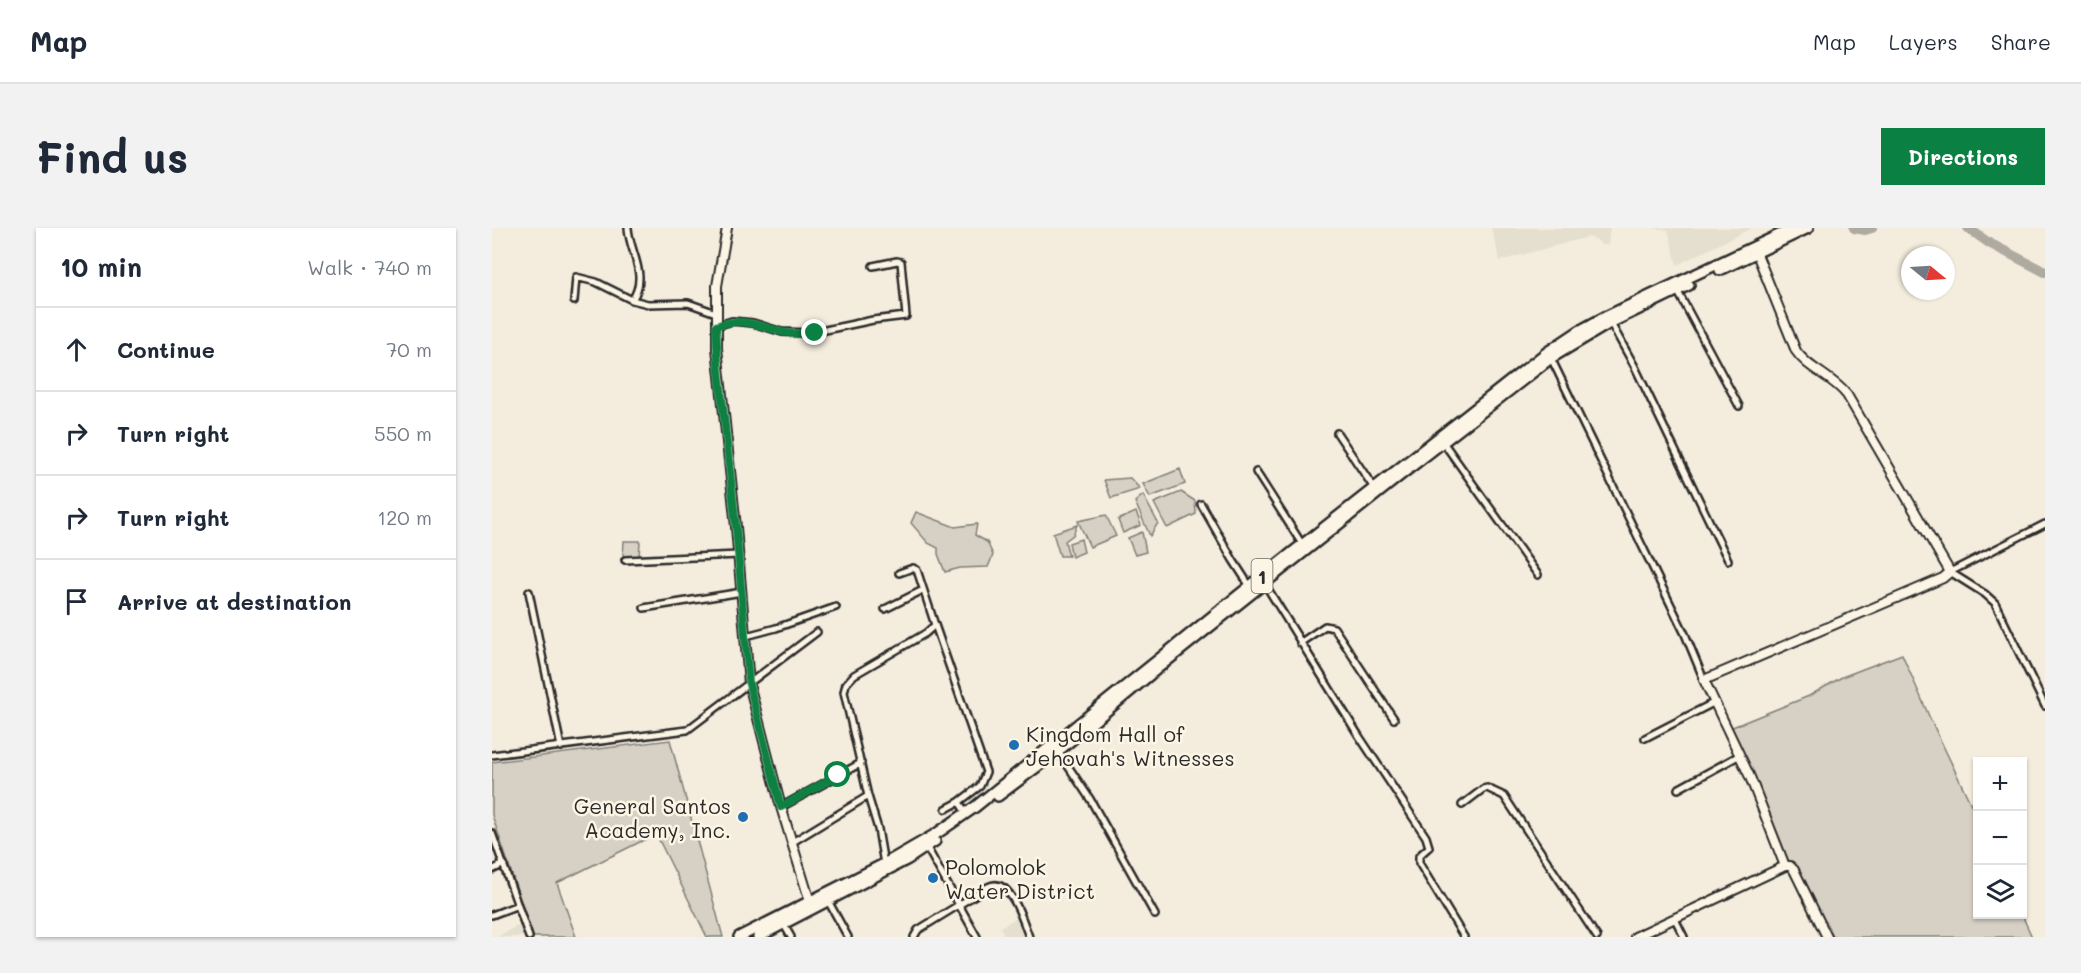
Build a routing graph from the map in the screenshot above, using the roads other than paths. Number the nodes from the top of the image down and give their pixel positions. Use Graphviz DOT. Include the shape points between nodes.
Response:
graph roads {
  1 [pos="628,228"];
  2 [pos="727,228"];
  3 [pos="1794,228"];
  4 [pos="1808,228"];
  5 [pos="1755,249"];
  6 [pos="873,266"];
  7 [pos="1677,290"];
  8 [pos="632,300"];
  9 [pos="574,301"];
  10 [pos="716,313"];
  11 [pos="1609,319"];
  12 [pos="716,326"];
  13 [pos="1551,358"];
  14 [pos="1518,379"];
  15 [pos="1739,406"];
  16 [pos="1338,433"];
  17 [pos="1443,442"];
  18 [pos="1256,472"];
  19 [pos="1374,488"];
  20 [pos="1201,504"];
  21 [pos="2045,524"];
  22 [pos="1302,544"];
  23 [pos="739,555"];
  24 [pos="625,560"];
  25 [pos="1728,560"];
  26 [pos="1950,572"];
  27 [pos="899,573"];
  28 [pos="1538,575"];
  29 [pos="1263,580"];
  30 [pos="1253,589"];
  31 [pos="923,590"];
  32 [pos="529,592"];
  33 [pos="742,592"];
  34 [pos="836,607"];
  35 [pos="644,608"];
  36 [pos="885,609"];
  37 [pos="935,625"];
  38 [pos="817,632"];
  39 [pos="746,636"];
  40 [pos="1300,643"];
  41 [pos="1704,680"];
  42 [pos="749,684"];
  43 [pos="1714,702"];
  44 [pos="2045,706"];
  45 [pos="1394,719"];
  46 [pos="1645,738"];
  47 [pos="561,747"];
  48 [pos="1058,751"];
  49 [pos="492,755"];
  50 [pos="1740,755"];
  51 [pos="861,763"];
  52 [pos="1678,789"];
  53 [pos="868,796"];
  54 [pos="959,802"];
  55 [pos="1462,805"];
  56 [pos="781,807"];
  57 [pos="946,809"];
  58 [pos="966,813"];
  59 [pos="492,833"];
  60 [pos="791,843"];
  61 [pos="925,844"];
  62 [pos="504,864"];
  63 [pos="884,864"];
  64 [pos="1785,866"];
  65 [pos="492,870"];
  66 [pos="825,898"];
  67 [pos="518,905"];
  68 [pos="811,905"];
  69 [pos="959,905"];
  70 [pos="492,915"];
  71 [pos="1155,915"];
  72 [pos="1675,919"];
  73 [pos="783,923"];
  74 [pos="529,937"];
  75 [pos="739,937"];
  76 [pos="758,937"];
  77 [pos="791,937"];
  78 [pos="848,937"];
  79 [pos="914,937"];
  80 [pos="977,937"];
  81 [pos="1029,937"];
  82 [pos="1464,937"];
  83 [pos="1597,937"];
  84 [pos="1636,937"];
  85 [pos="1684,937"];
  86 [pos="1827,937"];
  1 -- 8 [label="street" via="639,267 638,289"];
  2 -- 10 [label="street"];
  3 -- 5 [label="highway, 1"];
  4 -- 5 [label="highway, 1"];
  5 -- 7 [label="highway, 1"];
  5 -- 11 [label="highway, 1"];
  5 -- 26 [label="street" via="1796,351 1847,395"];
  6 -- 12 [label="street" via="902,262 906,315 811,333 782,332 753,322 732,321"];
  7 -- 11 [label="highway, 1"];
  7 -- 15 [label="street"];
  8 -- 9 [label="street" via="576,277"];
  8 -- 10 [label="street" via="648,304 688,303"];
  10 -- 12 [label="street"];
  11 -- 13 [label="highway, 1"];
  11 -- 14 [label="highway, 1" via="1563,342"];
  11 -- 25 [label="street"];
  12 -- 23 [label="street"];
  13 -- 14 [label="highway, 1"];
  13 -- 41 [label="street"];
  14 -- 17 [label="highway, 1"];
  14 -- 19 [label="highway, 1"];
  16 -- 19 [label="street"];
  17 -- 28 [label="street"];
  17 -- 29 [label="highway, 1"];
  18 -- 22 [label="street"];
  19 -- 22 [label="highway, 1"];
  20 -- 30 [label="street"];
  21 -- 26 [label="street"];
  22 -- 29 [label="highway, 1"];
  23 -- 24 [label="street"];
  23 -- 33 [label="street"];
  26 -- 41 [label="street"];
  26 -- 44 [label="street" via="1995,603"];
  27 -- 31 [label="street" via="916,569"];
  29 -- 30 [label="highway, 1"];
  29 -- 40 [label="street"];
  30 -- 48 [label="highway, 1"];
  30 -- 58 [label="highway, 1"];
  31 -- 36 [label="street"];
  31 -- 37 [label="street"];
  32 -- 47 [label="street"];
  33 -- 35 [label="street"];
  33 -- 39 [label="street"];
  34 -- 39 [label="street"];
  37 -- 51 [label="street" via="854,675 846,684 844,692"];
  37 -- 54 [label="street" via="986,772 980,786"];
  38 -- 42 [label="street"];
  39 -- 42 [label="street"];
  40 -- 45 [label="street" via="1325,626 1334,628"];
  40 -- 82 [label="street" via="1426,837 1429,847 1418,860"];
  41 -- 43 [label="street"];
  42 -- 47 [label="street" via="687,730"];
  42 -- 56 [label="street"];
  43 -- 46 [label="street"];
  43 -- 50 [label="street"];
  47 -- 49 [label="street"];
  48 -- 61 [label="highway, 1" via="979,811"];
  48 -- 71 [label="street" via="1090,798"];
  50 -- 52 [label="street"];
  50 -- 64 [label="street"];
  51 -- 53 [label="street"];
  51 -- 56 [label="street"];
  53 -- 60 [label="street"];
  53 -- 63 [label="street"];
  54 -- 57 [label="street"];
  54 -- 58 [label="street"];
  55 -- 83 [label="street" via="1487,788 1504,796"];
  56 -- 60 [label="street"];
  58 -- 61 [label="highway, 1"];
  59 -- 62 [label="street"];
  60 -- 68 [label="street"];
  61 -- 63 [label="highway, 1"];
  61 -- 66 [label="highway, 1" via="908,859"];
  61 -- 69 [label="street"];
  62 -- 65 [label="street"];
  62 -- 67 [label="street"];
  63 -- 66 [label="highway, 1"];
  64 -- 72 [label="street"];
  64 -- 86 [label="street" via="1794,870"];
  66 -- 68 [label="highway, 1"];
  66 -- 78 [label="street"];
  67 -- 70 [label="street"];
  67 -- 74 [label="street"];
  68 -- 73 [label="highway, 1"];
  68 -- 75 [label="highway, 1"];
  69 -- 79 [label="street" via="918,930"];
  69 -- 80 [label="street"];
  69 -- 81 [label="street" via="994,884 1003,886 1022,916"];
  72 -- 84 [label="street"];
  72 -- 85 [label="street"];
  73 -- 76 [label="highway, 1"];
  73 -- 77 [label="street"];
}
